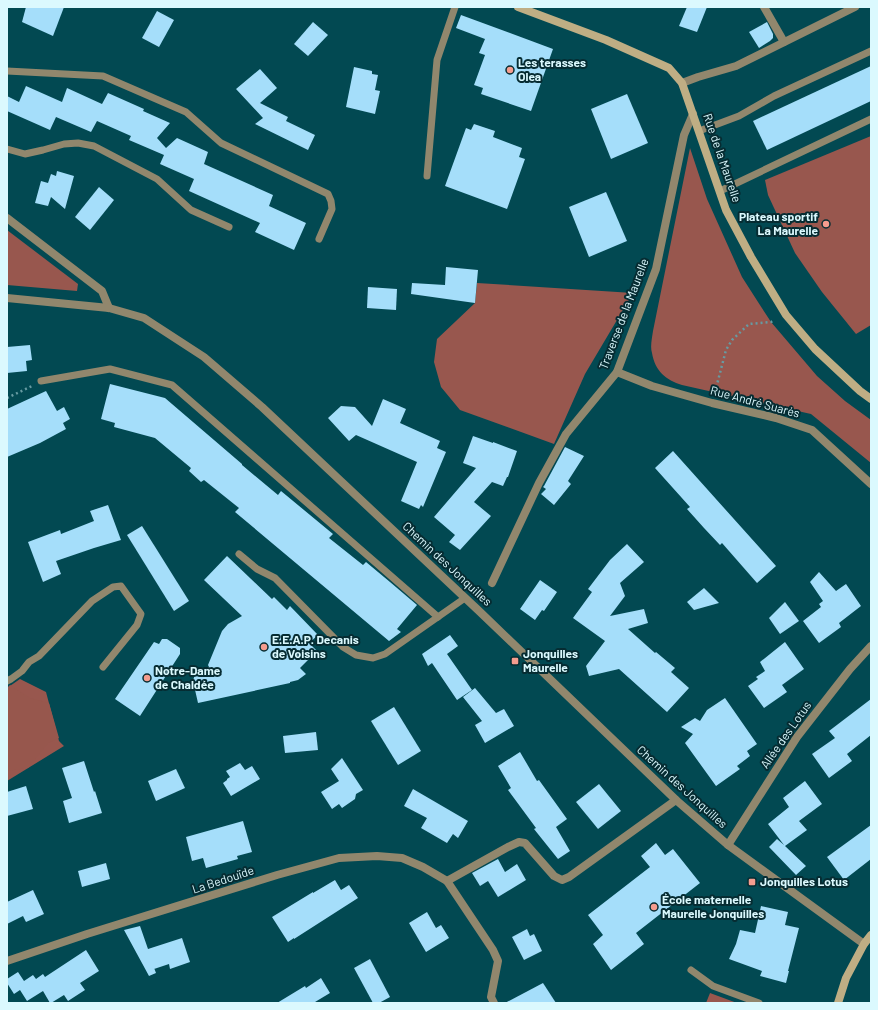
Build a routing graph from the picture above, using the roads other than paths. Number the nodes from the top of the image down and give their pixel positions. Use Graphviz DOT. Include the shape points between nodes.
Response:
graph roads {
  1 [pos="455,7"];
  2 [pos="518,7"];
  3 [pos="764,7"];
  4 [pos="855,7"];
  5 [pos="784,42"];
  6 [pos="871,51"];
  7 [pos="7,71"];
  8 [pos="682,83"];
  9 [pos="693,114"];
  10 [pos="871,119"];
  11 [pos="699,132"];
  12 [pos="7,149"];
  13 [pos="428,176"];
  14 [pos="720,191"];
  15 [pos="7,218"];
  16 [pos="229,227"];
  17 [pos="318,239"];
  18 [pos="7,298"];
  19 [pos="109,308"];
  20 [pos="617,372"];
  21 [pos="41,381"];
  22 [pos="871,399"];
  23 [pos="871,484"];
  24 [pos="239,554"];
  25 [pos="492,583"];
  26 [pos="465,598"];
  27 [pos="438,617"];
  28 [pos="871,646"];
  29 [pos="103,667"];
  30 [pos="7,681"];
  31 [pos="676,800"];
  32 [pos="728,844"];
  33 [pos="447,881"];
  34 [pos="871,935"];
  35 [pos="864,944"];
  36 [pos="7,961"];
  37 [pos="691,970"];
  38 [pos="494,1003"];
  39 [pos="759,1003"];
  40 [pos="838,1003"];
  1 -- 13 [label="lane" via="437,60"];
  2 -- 8 [label="street, Rue de la Maurelle" via="606,40 669,68"];
  3 -- 5 [label="street"];
  4 -- 5 [label="street"];
  5 -- 8 [label="street" via="736,66"];
  6 -- 11 [label="lane" via="774,96 739,116"];
  7 -- 17 [label="lane" via="103,76 186,112 221,143 328,194 332,209"];
  8 -- 9 [label="street, Rue de la Maurelle"];
  9 -- 11 [label="street, Rue de la Maurelle"];
  9 -- 20 [label="street, Traverse de la Maurelle" via="684,135 656,269"];
  10 -- 14 [label="lane"];
  11 -- 14 [label="street, Rue de la Maurelle"];
  12 -- 16 [label="lane" via="25,154 64,144 94,146 157,179 191,210"];
  14 -- 22 [label="street, Rue de la Maurelle" via="726,210 751,257 786,315 815,349"];
  15 -- 19 [label="street" via="102,291"];
  18 -- 19 [label="street, Chemin des Jonquilles"];
  19 -- 26 [label="street, Chemin des Jonquilles" via="144,318 204,357 262,407"];
  20 -- 23 [label="street, Rue André Suarès" via="652,386 776,418 812,430"];
  20 -- 25 [label="street, Traverse de la Maurelle" via="566,434 538,483"];
  21 -- 27 [label="lane" via="110,369 172,385"];
  24 -- 27 [label="lane" via="257,569 275,578 343,647 356,655 373,658 385,654"];
  26 -- 27 [label="lane"];
  26 -- 31 [label="street, Chemin des Jonquilles"];
  28 -- 32 [label="street, Allée des Lotus" via="797,737"];
  29 -- 30 [label="lane" via="137,625 142,614 121,586 113,587 92,601 39,656"];
  31 -- 32 [label="street, Chemin des Jonquilles"];
  31 -- 33 [label="street" via="562,880 554,876 525,843 519,842"];
  32 -- 35 [label="street, Chemin des Jonquilles"];
  33 -- 36 [label="street, La Bedouïde" via="402,858 339,858"];
  33 -- 38 [label="street, La Bedouïde" via="493,950 498,962 491,997"];
  34 -- 35 [label="street"];
  35 -- 40 [label="street" via="846,978"];
  37 -- 39 [label="lane" via="713,986"];
}
